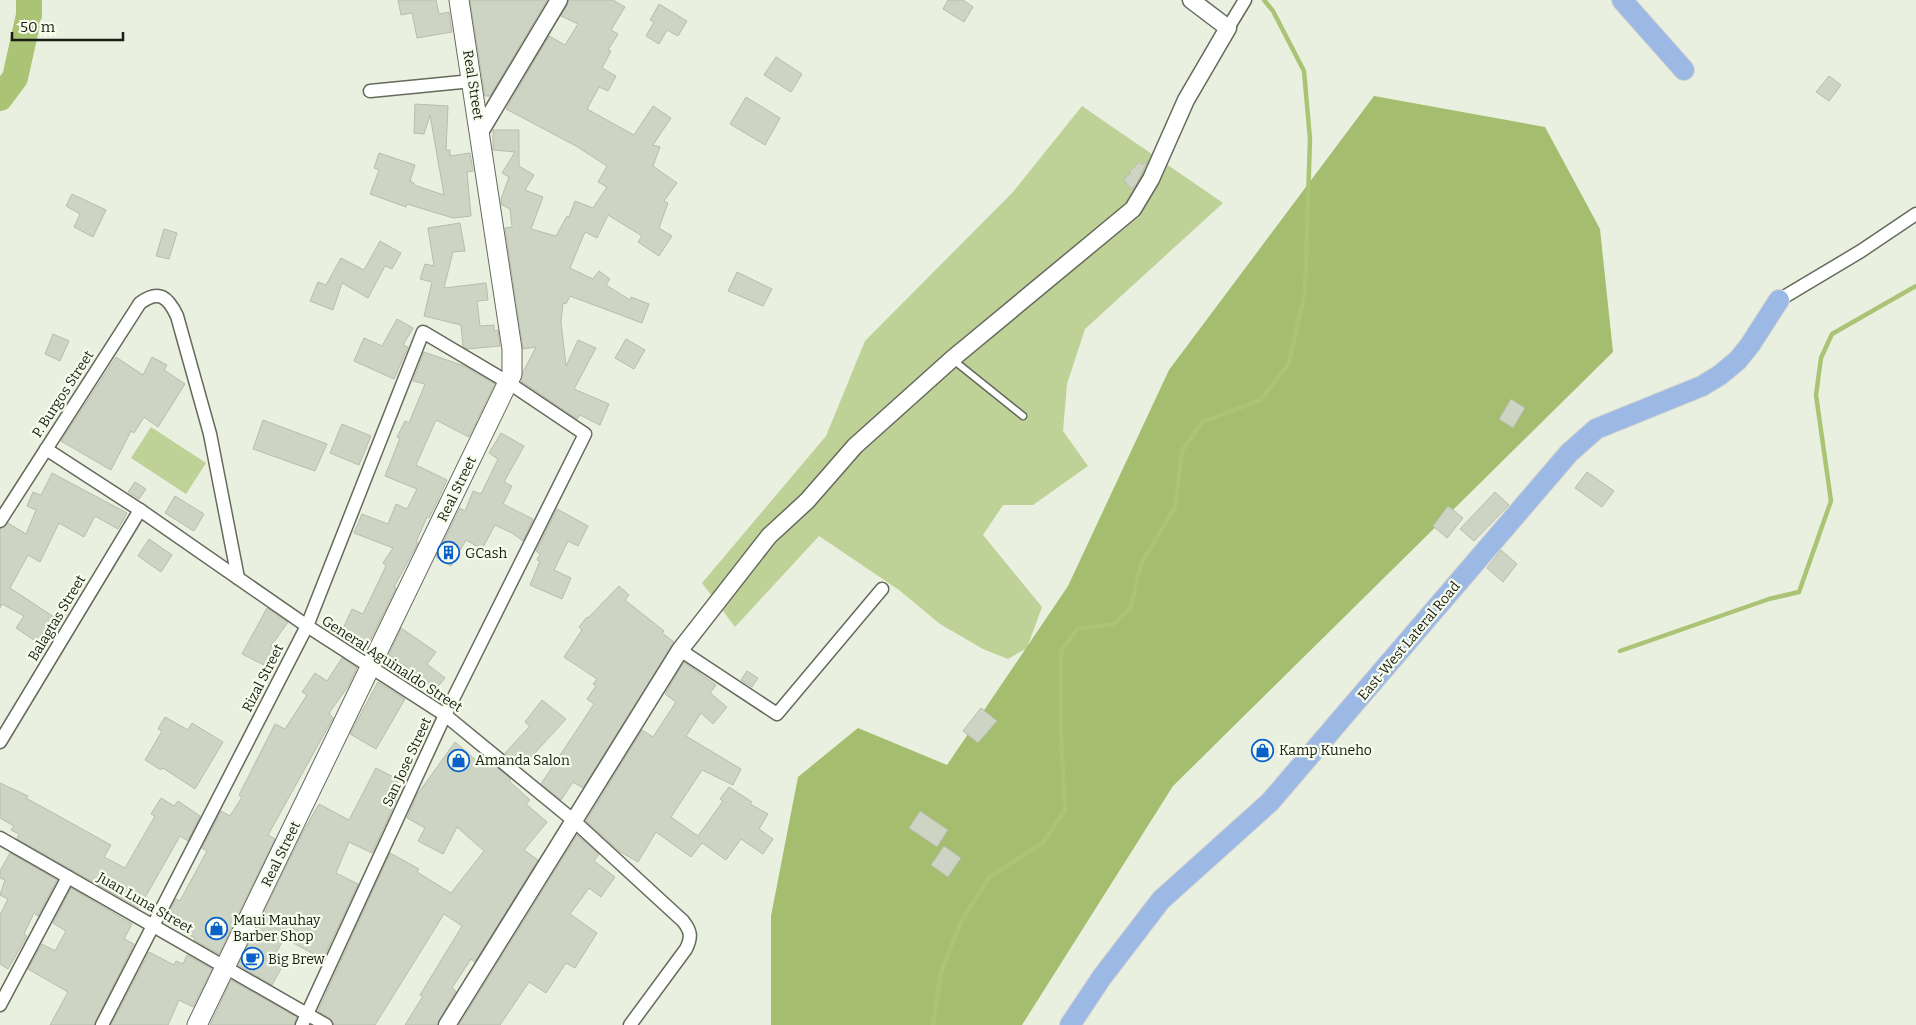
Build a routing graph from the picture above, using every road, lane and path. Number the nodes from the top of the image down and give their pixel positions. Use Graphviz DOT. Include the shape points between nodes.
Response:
graph roads {
  1 [pos="460,0"];
  2 [pos="559,0"];
  3 [pos="1191,0"];
  4 [pos="1245,0"];
  5 [pos="1622,0"];
  6 [pos="1228,28"];
  7 [pos="1684,70"];
  8 [pos="472,81"];
  9 [pos="370,91"];
  10 [pos="480,132"];
  11 [pos="1916,214"];
  12 [pos="1779,300"];
  13 [pos="952,359"];
  14 [pos="509,383"];
  15 [pos="1023,416"];
  16 [pos="46,449"];
  17 [pos="140,510"];
  18 [pos="0,521"];
  19 [pos="238,578"];
  20 [pos="882,588"];
  21 [pos="307,626"];
  22 [pos="680,650"];
  23 [pos="372,667"];
  24 [pos="445,715"];
  25 [pos="0,742"];
  26 [pos="573,820"];
  27 [pos="0,838"];
  28 [pos="68,877"];
  29 [pos="154,926"];
  30 [pos="225,967"];
  31 [pos="0,1005"];
  32 [pos="305,1020"];
  33 [pos="102,1025"];
  34 [pos="197,1025"];
  35 [pos="326,1025"];
  36 [pos="447,1025"];
  37 [pos="630,1025"];
  38 [pos="1070,1025"];
  1 -- 8 [label="main road, Real Street"];
  2 -- 10 [label="street"];
  3 -- 6 [label="street"];
  4 -- 6 [label="street"];
  5 -- 7 [label="main road"];
  6 -- 13 [label="street" via="1186,100 1151,179 1133,209"];
  8 -- 9 [label="street"];
  8 -- 10 [label="main road, Real Street"];
  10 -- 14 [label="main road, Real Street" via="512,349"];
  11 -- 12 [label="street"];
  12 -- 38 [label="main road, East-West Lateral Road" via="1750,345 1720,375 1702,386 1596,429 1568,453 1270,802 1161,900"];
  13 -- 15 [label="lane"];
  13 -- 22 [label="street" via="855,446 807,501 769,536"];
  14 -- 21 [label="street, Rizal Street" via="423,332"];
  14 -- 23 [label="main road, Real Street"];
  14 -- 24 [label="street, San Jose Street" via="585,434"];
  16 -- 17 [label="street, General Aguinaldo Street"];
  16 -- 18 [label="street, P. Burgos Street"];
  16 -- 19 [label="street, P. Burgos Street" via="140,304 150,296 161,296 171,303 177,316 210,434"];
  17 -- 19 [label="street, General Aguinaldo Street"];
  17 -- 25 [label="street, Balagtas Street"];
  19 -- 21 [label="street, General Aguinaldo Street"];
  20 -- 22 [label="street" via="777,714"];
  21 -- 23 [label="street, General Aguinaldo Street"];
  21 -- 29 [label="street, Rizal Street"];
  22 -- 26 [label="street"];
  23 -- 24 [label="street, General Aguinaldo Street"];
  23 -- 30 [label="main road, Real Street"];
  24 -- 26 [label="street, General Aguinaldo Street"];
  24 -- 32 [label="street, San Jose Street"];
  26 -- 36 [label="street"];
  26 -- 37 [label="street, General Aguinaldo Street" via="689,929 691,939"];
  27 -- 28 [label="street, Juan Luna Street"];
  28 -- 29 [label="street, Juan Luna Street"];
  28 -- 31 [label="street"];
  29 -- 30 [label="street, Juan Luna Street"];
  29 -- 33 [label="street, Rizal Street"];
  30 -- 32 [label="street, Juan Luna Street"];
  30 -- 34 [label="main road, Real Street"];
  32 -- 35 [label="street, Juan Luna Street"];
}
